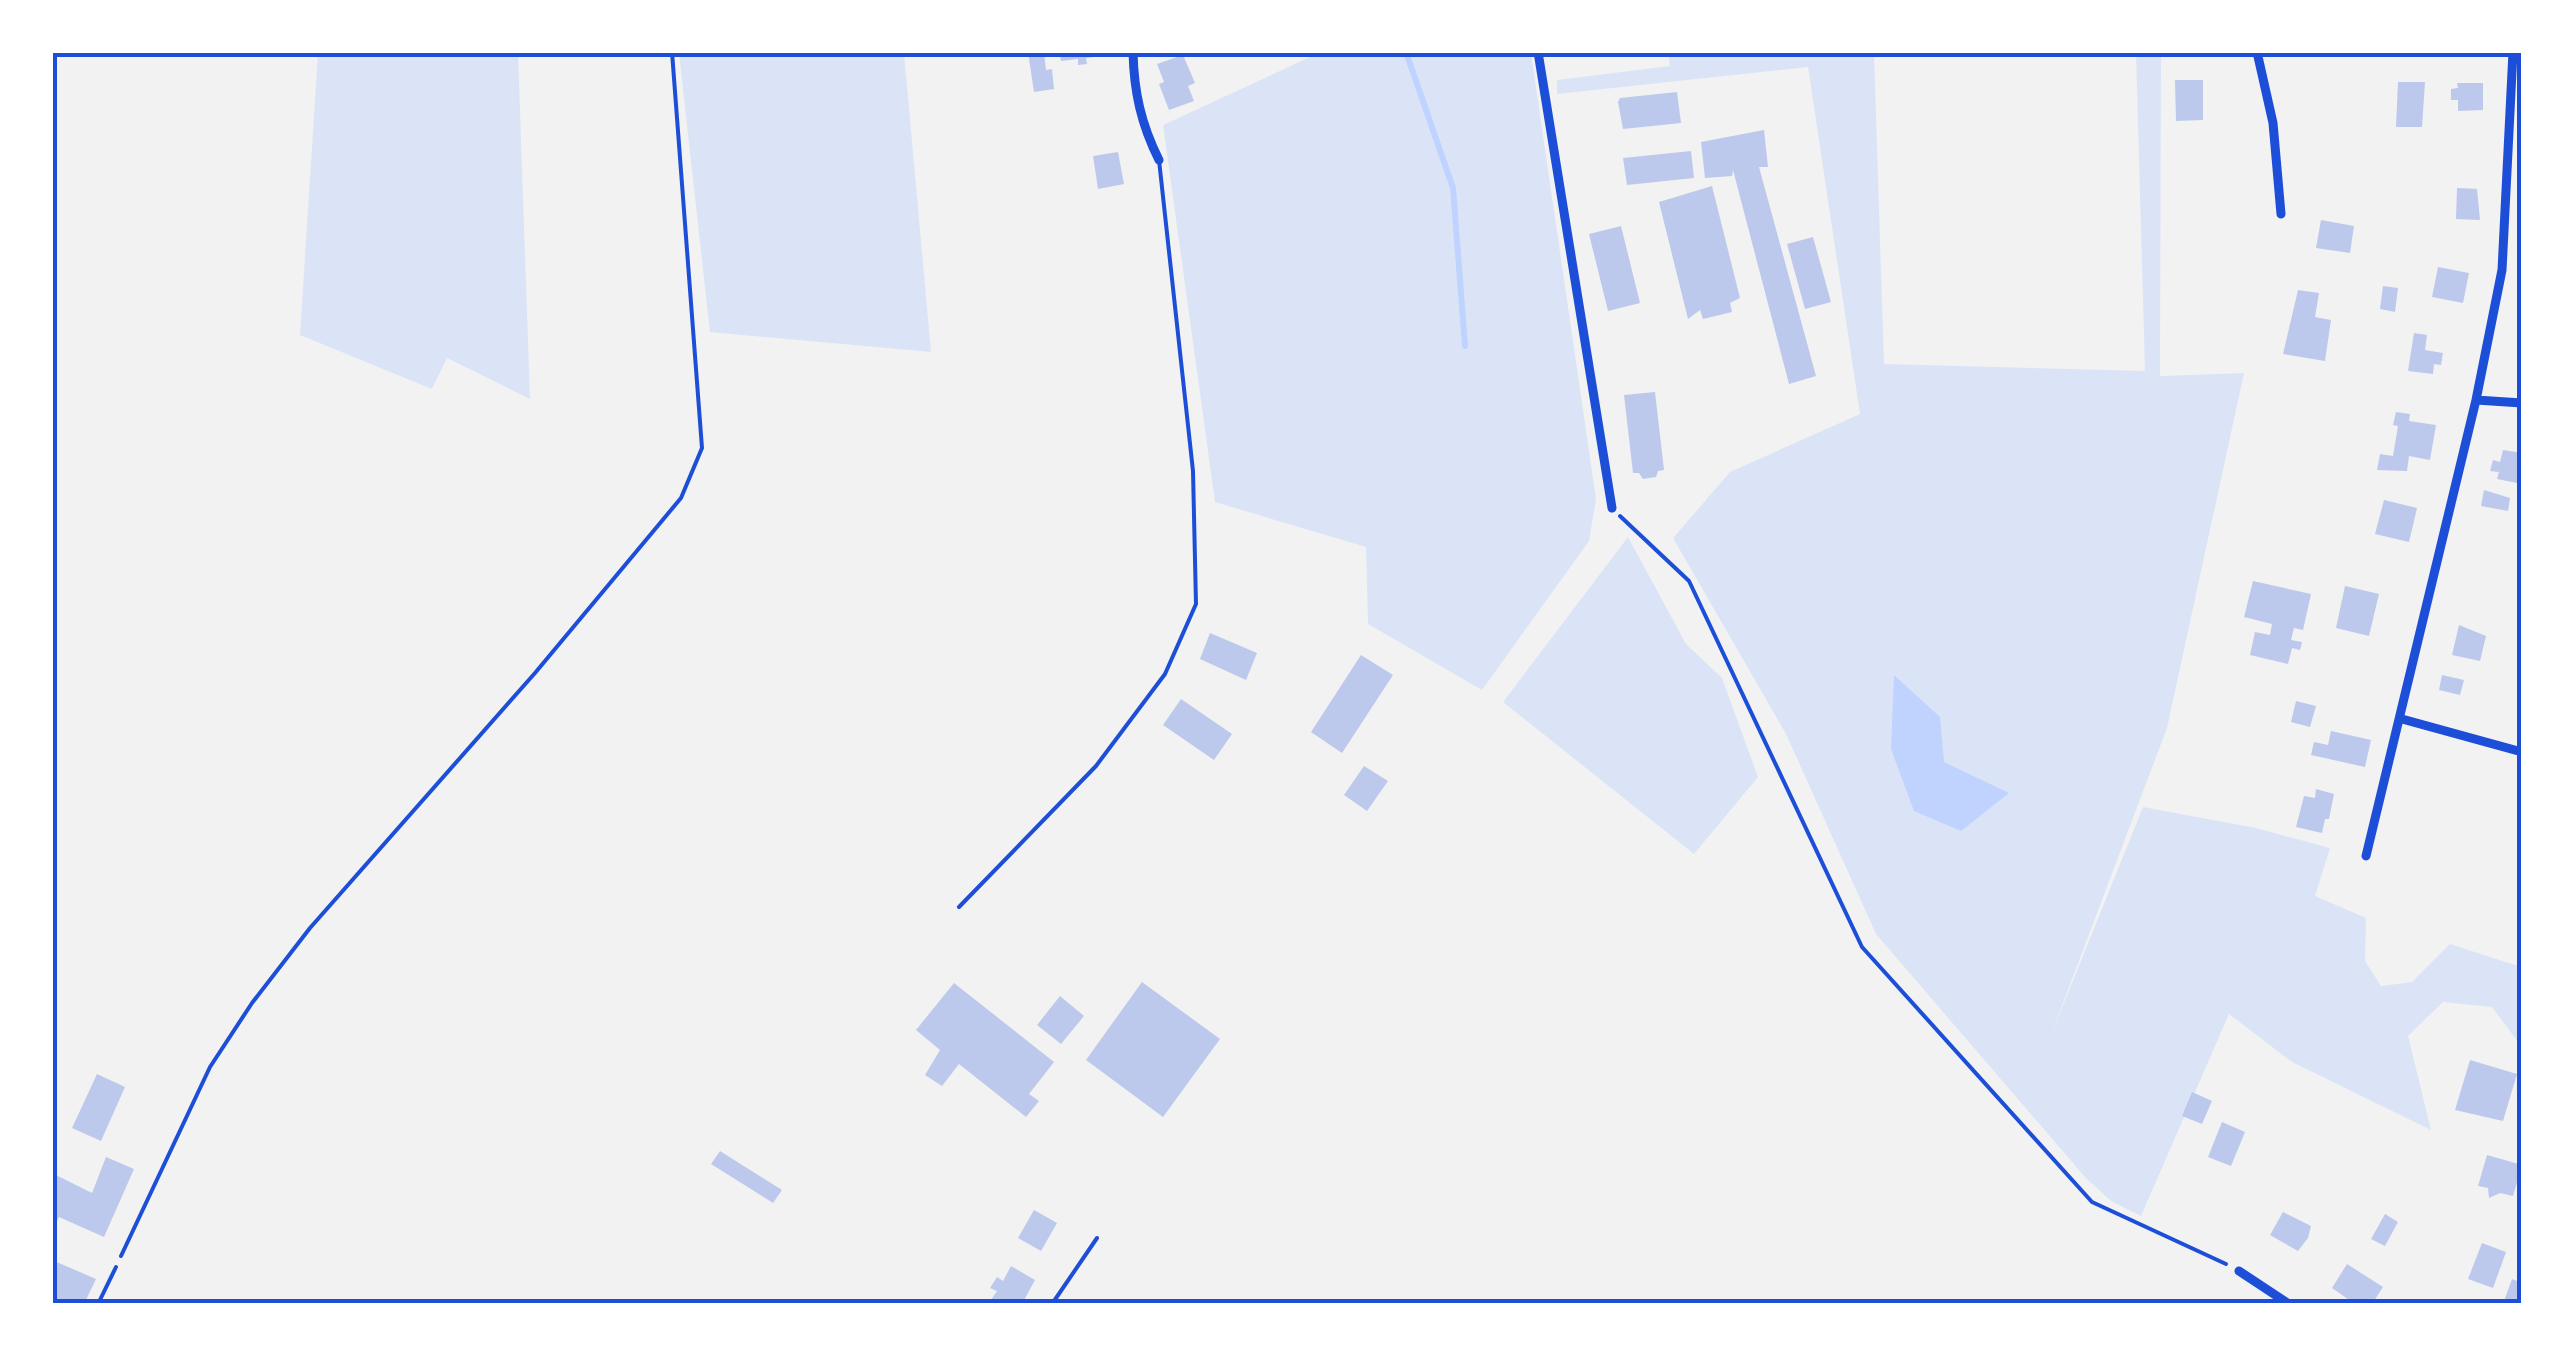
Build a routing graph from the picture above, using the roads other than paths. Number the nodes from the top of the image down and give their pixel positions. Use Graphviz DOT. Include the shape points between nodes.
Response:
graph roads {
  1 [pos="672,52"];
  2 [pos="1133,52"];
  3 [pos="1538,52"];
  4 [pos="2257,52"];
  5 [pos="2513,52"];
  6 [pos="1159,160"];
  7 [pos="2281,214"];
  8 [pos="2476,400"];
  9 [pos="2522,403"];
  10 [pos="1612,508"];
  11 [pos="2402,719"];
  12 [pos="2522,752"];
  13 [pos="2366,856"];
  14 [pos="959,907"];
  15 [pos="121,1256"];
  16 [pos="2239,1271"];
  17 [pos="2290,1304"];
  1 -- 15 [label="lane" via="702,448 681,498 252,1003 210,1067"];
  2 -- 6 [label="street" via="1134,91"];
  3 -- 10 [label="street"];
  4 -- 7 [label="street" via="2273,124"];
  5 -- 8 [label="street" via="2502,270"];
  6 -- 14 [label="lane" via="1193,471 1196,604 1165,674 1096,766"];
  8 -- 9 [label="street"];
  8 -- 11 [label="street"];
  11 -- 12 [label="street"];
  11 -- 13 [label="street"];
  16 -- 17 [label="street"];
}
